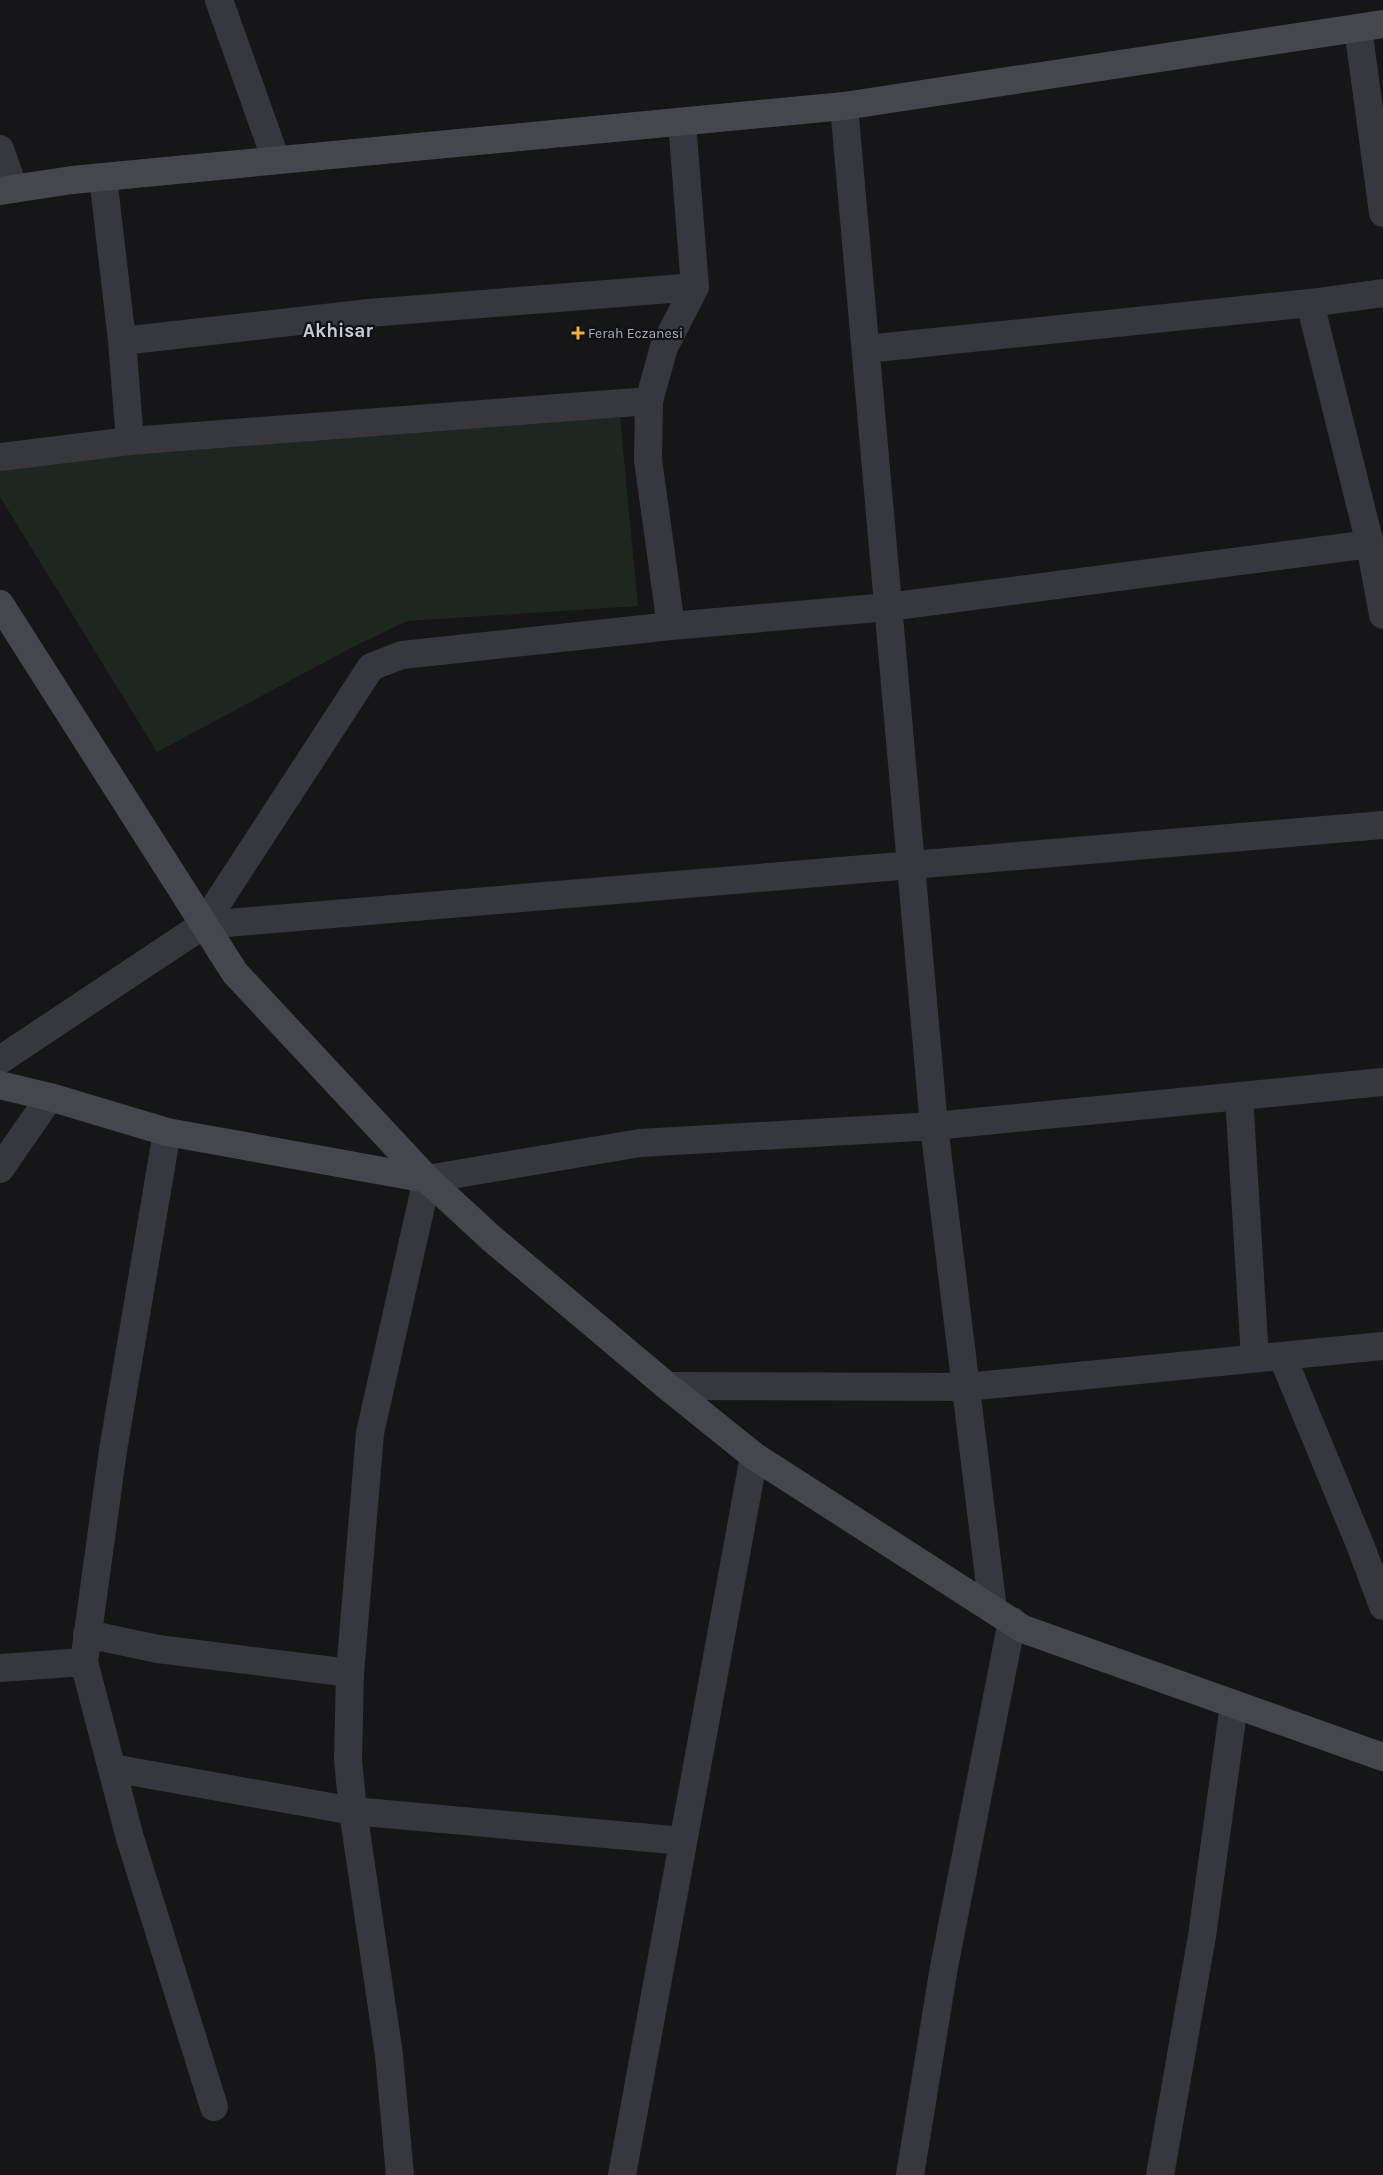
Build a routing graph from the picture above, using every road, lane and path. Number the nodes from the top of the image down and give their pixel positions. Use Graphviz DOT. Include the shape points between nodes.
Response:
graph roads {
  1 [pos="219,0"];
  2 [pos="1371,26"];
  3 [pos="844,106"];
  4 [pos="682,122"];
  5 [pos="0,149"];
  6 [pos="276,160"];
  7 [pos="103,176"];
  8 [pos="7,190"];
  9 [pos="1383,212"];
  10 [pos="695,287"];
  11 [pos="1383,293"];
  12 [pos="1310,303"];
  13 [pos="122,341"];
  14 [pos="866,349"];
  15 [pos="649,401"];
  16 [pos="130,441"];
  17 [pos="0,458"];
  18 [pos="1370,544"];
  19 [pos="0,604"];
  20 [pos="888,607"];
  21 [pos="1383,615"];
  22 [pos="671,626"];
  23 [pos="1383,825"];
  24 [pos="911,866"];
  25 [pos="203,925"];
  26 [pos="0,1060"];
  27 [pos="1383,1082"];
  28 [pos="0,1085"];
  29 [pos="1239,1096"];
  30 [pos="50,1097"];
  31 [pos="934,1126"];
  32 [pos="167,1132"];
  33 [pos="0,1169"];
  34 [pos="427,1179"];
  35 [pos="1383,1346"];
  36 [pos="1282,1356"];
  37 [pos="1255,1358"];
  38 [pos="667,1386"];
  39 [pos="966,1387"];
  40 [pos="754,1456"];
  41 [pos="1383,1606"];
  42 [pos="1002,1616"];
  43 [pos="88,1634"];
  44 [pos="84,1662"];
  45 [pos="0,1668"];
  46 [pos="350,1673"];
  47 [pos="1234,1704"];
  48 [pos="1383,1757"];
  49 [pos="112,1768"];
  50 [pos="353,1811"];
  51 [pos="683,1841"];
  52 [pos="214,2107"];
  53 [pos="400,2175"];
  54 [pos="622,2175"];
  55 [pos="910,2175"];
  56 [pos="1160,2175"];
  1 -- 6 [label="street"];
  2 -- 3 [label="street"];
  2 -- 9 [label="street"];
  3 -- 4 [label="street"];
  3 -- 14 [label="street"];
  4 -- 6 [label="street"];
  4 -- 10 [label="street"];
  5 -- 8 [label="street"];
  6 -- 7 [label="street"];
  7 -- 8 [label="street"];
  7 -- 13 [label="street"];
  10 -- 13 [label="street" via="369,313"];
  10 -- 15 [label="street" via="664,347"];
  11 -- 12 [label="street"];
  12 -- 14 [label="street"];
  12 -- 18 [label="street"];
  13 -- 16 [label="street"];
  14 -- 20 [label="street"];
  15 -- 16 [label="street"];
  15 -- 22 [label="street" via="648,460"];
  16 -- 17 [label="street"];
  18 -- 20 [label="street"];
  18 -- 21 [label="street"];
  19 -- 25 [label="street"];
  20 -- 22 [label="street"];
  20 -- 24 [label="street"];
  22 -- 25 [label="street" via="402,655 371,667"];
  23 -- 24 [label="street"];
  24 -- 25 [label="street"];
  24 -- 31 [label="street"];
  25 -- 26 [label="street"];
  25 -- 34 [label="street" via="235,973"];
  27 -- 29 [label="street"];
  28 -- 30 [label="street"];
  29 -- 31 [label="street"];
  29 -- 37 [label="street"];
  30 -- 32 [label="street"];
  30 -- 33 [label="street"];
  31 -- 34 [label="street" via="640,1143"];
  31 -- 39 [label="street"];
  32 -- 34 [label="street"];
  32 -- 43 [label="street" via="113,1450"];
  34 -- 38 [label="street" via="490,1238"];
  34 -- 46 [label="street" via="370,1433"];
  35 -- 36 [label="street"];
  36 -- 37 [label="street"];
  36 -- 41 [label="street"];
  37 -- 39 [label="street"];
  38 -- 39 [label="street"];
  38 -- 40 [label="street"];
  39 -- 42 [label="street"];
  40 -- 42 [label="street"];
  40 -- 51 [label="street"];
  42 -- 47 [label="street" via="1023,1629"];
  42 -- 55 [label="street"];
  43 -- 44 [label="street"];
  43 -- 46 [label="street" via="158,1649"];
  44 -- 45 [label="street"];
  44 -- 49 [label="street"];
  46 -- 50 [label="street" via="348,1760"];
  47 -- 48 [label="street"];
  47 -- 56 [label="street" via="1202,1936"];
  49 -- 50 [label="street"];
  49 -- 52 [label="street" via="130,1838"];
  50 -- 51 [label="street"];
  50 -- 53 [label="street" via="389,2055"];
  51 -- 54 [label="street"];
}
